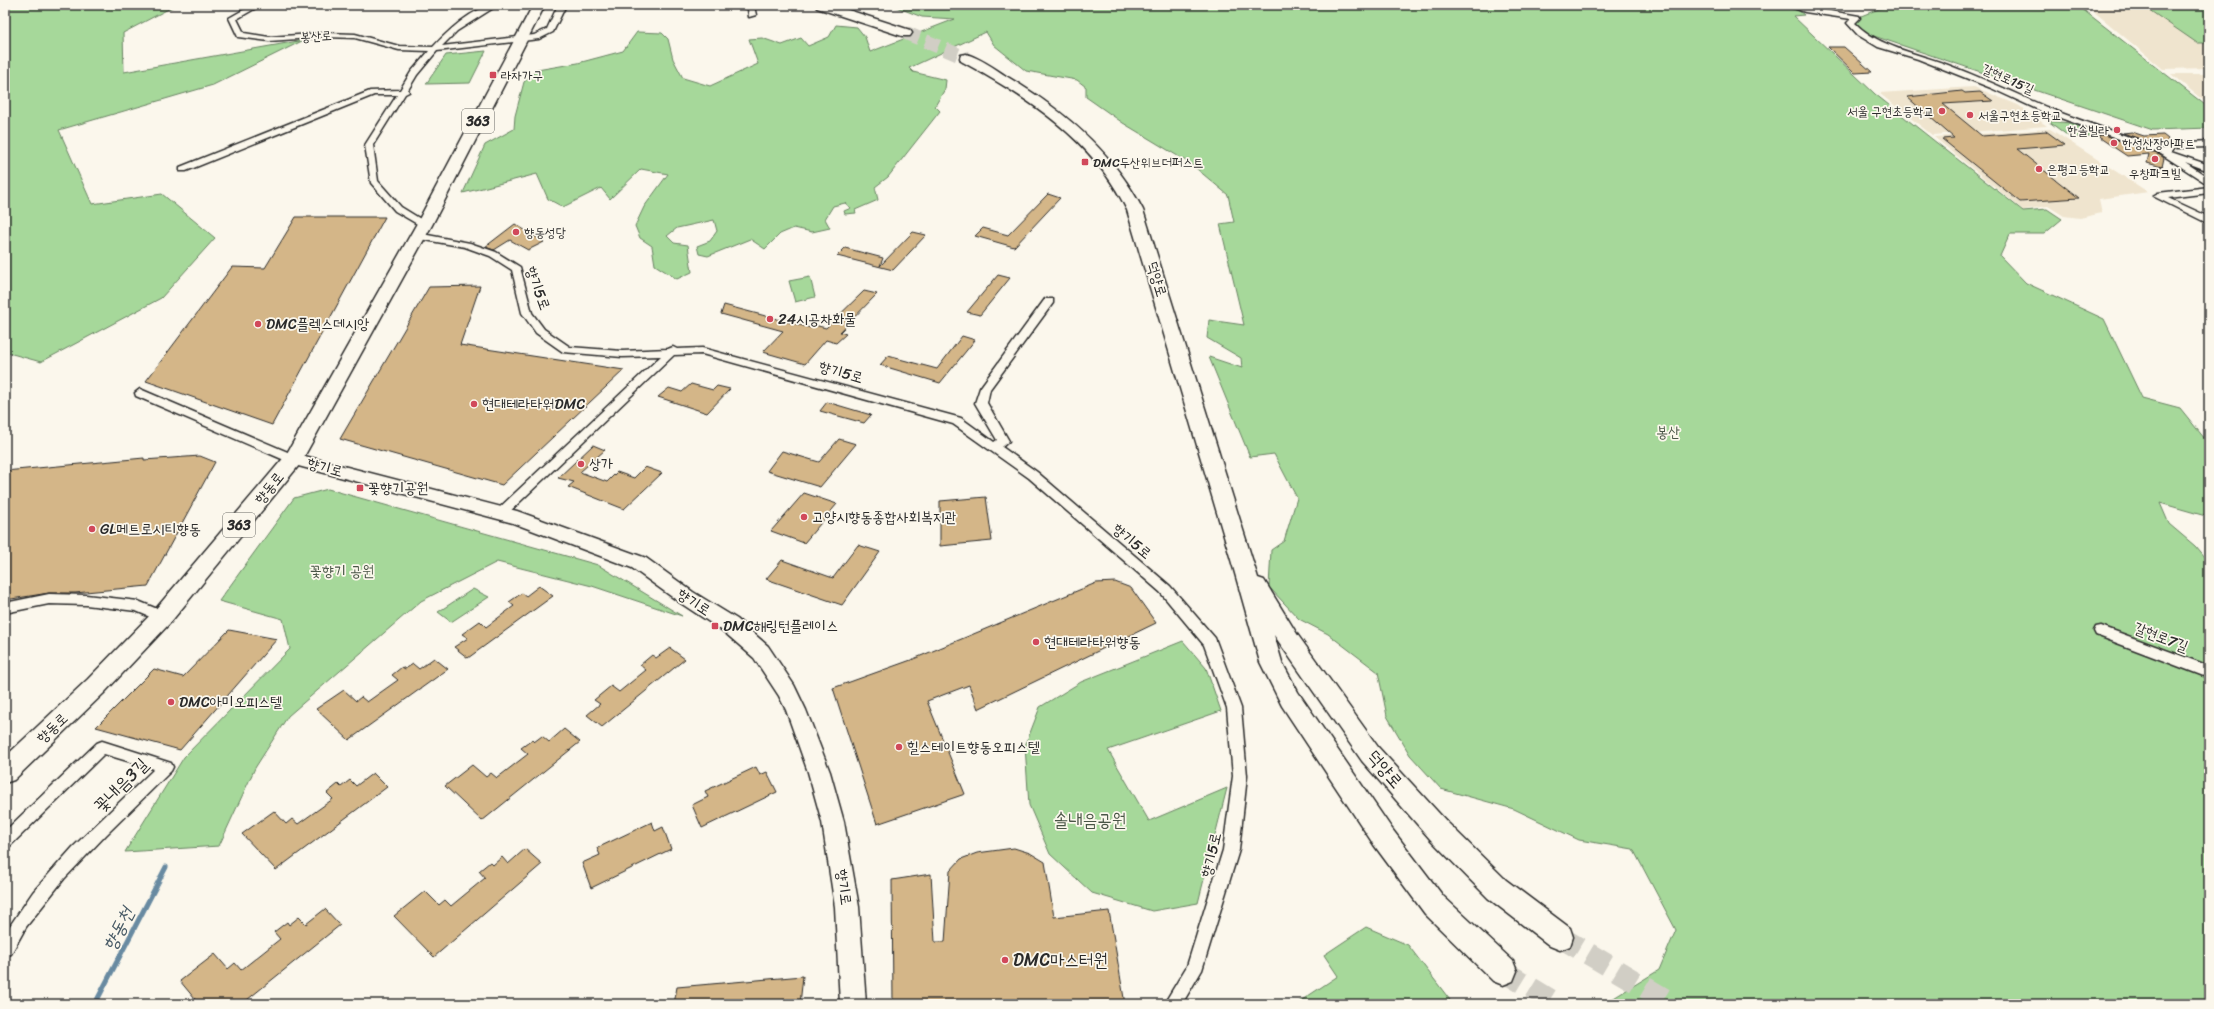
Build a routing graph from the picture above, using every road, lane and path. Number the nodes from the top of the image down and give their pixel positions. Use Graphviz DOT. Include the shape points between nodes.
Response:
graph roads {
  1 [pos="257,5"];
  2 [pos="494,5"];
  3 [pos="539,5"];
  4 [pos="562,5"];
  5 [pos="740,5"];
  6 [pos="821,5"];
  7 [pos="1789,5"];
  8 [pos="752,15"];
  9 [pos="906,33"];
  10 [pos="520,38"];
  11 [pos="436,49"];
  12 [pos="966,58"];
  13 [pos="405,92"];
  14 [pos="2209,144"];
  15 [pos="2165,153"];
  16 [pos="2209,168"];
  17 [pos="183,169"];
  18 [pos="2209,182"];
  19 [pos="2209,190"];
  20 [pos="2209,221"];
  21 [pos="420,230"];
  22 [pos="1049,301"];
  23 [pos="673,350"];
  24 [pos="140,393"];
  25 [pos="998,444"];
  26 [pos="293,459"];
  27 [pos="501,513"];
  28 [pos="1245,570"];
  29 [pos="5,608"];
  30 [pos="162,617"];
  31 [pos="2101,631"];
  32 [pos="2209,672"];
  33 [pos="5,772"];
  34 [pos="5,841"];
  35 [pos="1560,937"];
  36 [pos="5,948"];
  37 [pos="1503,971"];
  38 [pos="853,1004"];
  39 [pos="1172,1004"];
  1 -- 11 [label="street, 봉산로" via="233,18 241,35 269,39 326,35 355,36 399,48"];
  2 -- 11 [label="street" via="454,29"];
  3 -- 10 [label="main road, 363"];
  4 -- 10 [label="street, 봉산로" via="550,30 536,37"];
  5 -- 8 [label="street" via="750,8"];
  6 -- 9 [label="main road"];
  7 -- 15 [label="street, 갈현로15길" via="1856,18 1851,23 1861,33 1881,45 1921,57 2044,109"];
  10 -- 11 [label="street, 봉산로"];
  10 -- 21 [label="main road, 363"];
  11 -- 13 [label="street" via="414,74"];
  12 -- 28 [label="main road, 덕양로" via="1048,107 1085,140 1115,174 1135,210"];
  13 -- 17 [label="street" via="373,93"];
  13 -- 21 [label="street" via="369,145 374,181"];
  14 -- 15 [label="street" via="2172,146"];
  15 -- 16 [label="street, 갈현로15길"];
  15 -- 18 [label="street"];
  19 -- 20 [label="street" via="2158,196"];
  21 -- 23 [label="street, 향기5로" via="493,254 517,269 527,313 540,331 568,350 622,354"];
  21 -- 26 [label="main road, 향동로 / 363"];
  22 -- 25 [label="street" via="985,388 981,403"];
  23 -- 25 [label="street, 향기5로" via="702,351 724,356 957,421"];
  23 -- 27 [label="street"];
  24 -- 26 [label="street"];
  25 -- 39 [label="street, 향기5로" via="1014,462 1165,589 1210,642 1234,708 1240,776 1231,850 1194,970"];
  26 -- 27 [label="main road, 향기로"];
  26 -- 30 [label="main road, 향동로 / 363"];
  27 -- 38 [label="main road, 향기로" via="639,563 730,625 761,652 787,691 796,710 819,772 833,822 847,907"];
  28 -- 35 [label="main road, 덕양로" via="1289,640 1370,754 1439,831 1497,889"];
  28 -- 37 [label="main road, 덕양로" via="1270,662 1290,699 1383,837 1434,905"];
  29 -- 30 [label="street" via="49,599 86,600 138,606"];
  30 -- 33 [label="main road, 향동로 / 363" via="96,686"];
  31 -- 32 [label="street, 갈현로7길"];
  34 -- 36 [label="street, 꽃내음3길" via="102,746 166,767 50,881 20,919"];
}
